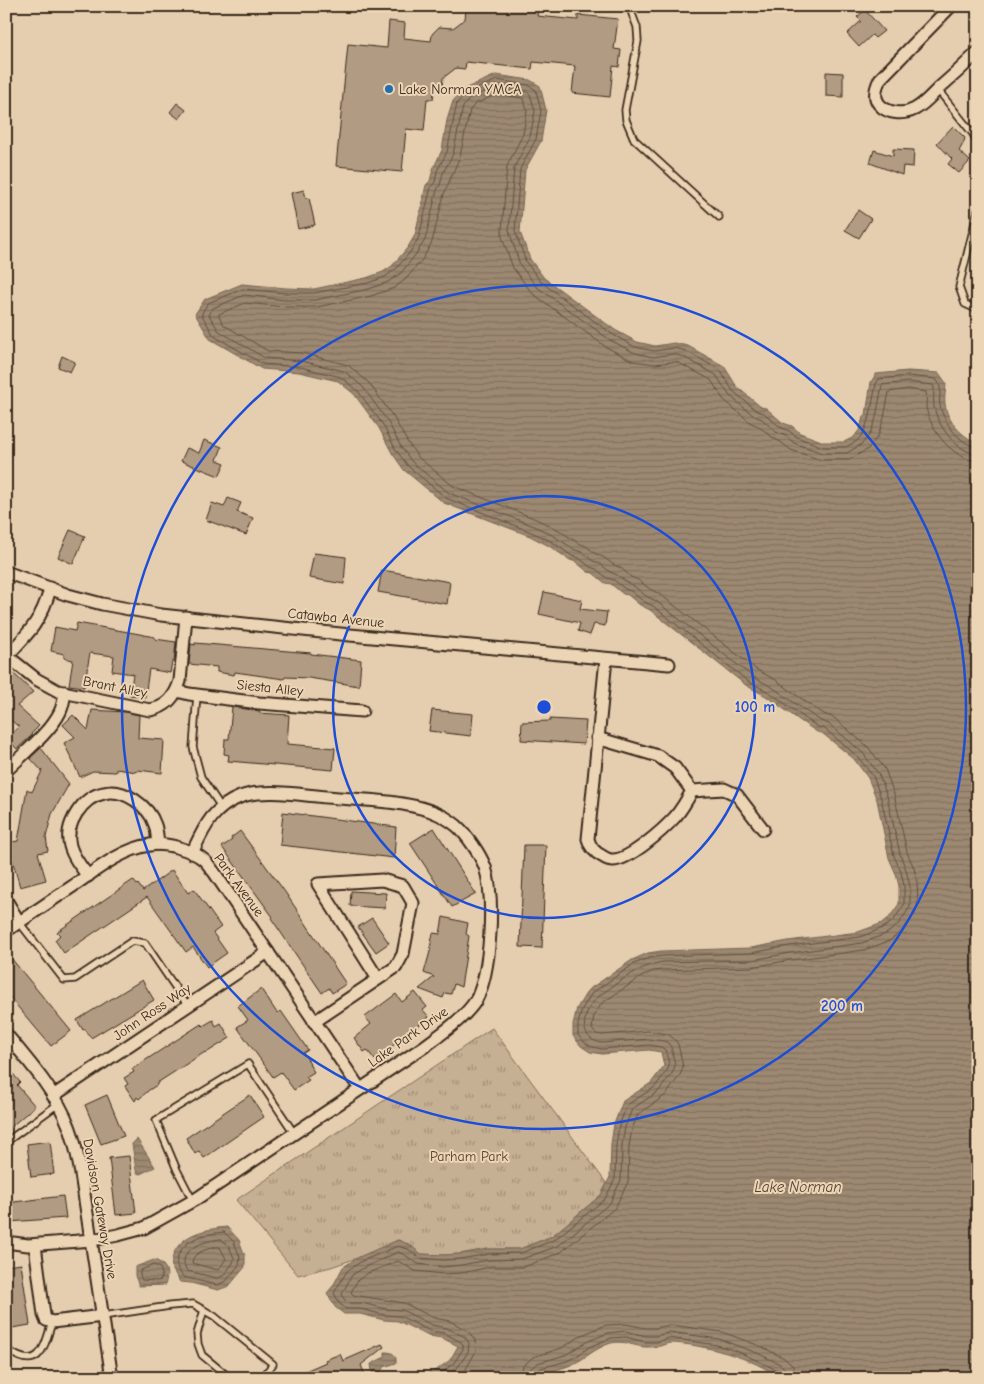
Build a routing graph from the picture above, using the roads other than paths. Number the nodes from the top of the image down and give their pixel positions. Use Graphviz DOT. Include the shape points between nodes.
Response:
graph roads {
  1 [pos="629,6"];
  2 [pos="952,6"];
  3 [pos="978,52"];
  4 [pos="938,90"];
  5 [pos="978,143"];
  6 [pos="978,210"];
  7 [pos="719,217"];
  8 [pos="978,310"];
  9 [pos="6,572"];
  10 [pos="50,589"];
  11 [pos="186,617"];
  12 [pos="7,656"];
  13 [pos="606,659"];
  14 [pos="669,664"];
  15 [pos="177,691"];
  16 [pos="65,692"];
  17 [pos="197,695"];
  18 [pos="362,711"];
  19 [pos="597,738"];
  20 [pos="6,771"];
  21 [pos="692,791"];
  22 [pos="222,807"];
  23 [pos="763,829"];
  24 [pos="158,844"];
  25 [pos="192,853"];
  26 [pos="88,876"];
  27 [pos="6,900"];
  28 [pos="19,922"];
  29 [pos="6,931"];
  30 [pos="268,952"];
  31 [pos="378,980"];
  32 [pos="188,1006"];
  33 [pos="314,1022"];
  34 [pos="7,1037"];
  35 [pos="360,1089"];
  36 [pos="55,1100"];
  37 [pos="294,1133"];
  38 [pos="6,1142"];
  39 [pos="193,1200"];
  40 [pos="92,1240"];
  41 [pos="6,1242"];
  42 [pos="35,1245"];
  43 [pos="204,1310"];
  44 [pos="103,1316"];
  45 [pos="52,1322"];
  46 [pos="6,1349"];
  47 [pos="112,1378"];
  48 [pos="230,1378"];
  49 [pos="262,1378"];
  1 -- 7 [label="lane" via="638,41 625,110 630,132"];
  2 -- 4 [label="street" via="880,79 875,96 878,104 888,111 901,113 914,110"];
  3 -- 4 [label="street"];
  4 -- 5 [label="lane"];
  6 -- 8 [label="lane" via="959,287 966,304"];
  9 -- 10 [label="street, Catawba Avenue"];
  10 -- 11 [label="street, Catawba Avenue" via="102,604"];
  10 -- 12 [label="street" via="39,620"];
  11 -- 13 [label="street, Catawba Avenue"];
  11 -- 15 [label="street"];
  12 -- 16 [label="street, Brant Alley" via="36,679"];
  13 -- 14 [label="street, Catawba Avenue"];
  13 -- 19 [label="street"];
  15 -- 16 [label="street, Brant Alley" via="169,702 150,710"];
  15 -- 17 [label="street, Siesta Alley"];
  16 -- 20 [label="street" via="60,713"];
  17 -- 18 [label="street, Siesta Alley"];
  17 -- 22 [label="lane" via="193,747 201,777"];
  19 -- 21 [label="street" via="658,756 675,768"];
  19 -- 21 [label="street" via="588,839 590,847 604,858 623,858 642,847 676,816"];
  21 -- 23 [label="street" via="724,789 737,794"];
  22 -- 25 [label="street, Lake Park Drive" via="208,821"];
  22 -- 35 [label="street, Lake Park Drive" via="240,797 264,793 396,803 432,811 456,826 485,866 491,896 491,925 481,988 475,1002 442,1034"];
  24 -- 25 [label="street, Park Avenue"];
  24 -- 26 [label="street, Park Avenue" via="125,852"];
  24 -- 26 [label="street" via="155,825 146,809 132,798 104,793 90,799 79,810 68,835 70,847"];
  25 -- 30 [label="street, Park Avenue" via="205,860"];
  26 -- 28 [label="street, Park Avenue"];
  27 -- 28 [label="street"];
  28 -- 29 [label="street, Park Avenue"];
  28 -- 32 [label="lane" via="64,980 75,979 132,941 144,943"];
  30 -- 32 [label="street, John Ross Way"];
  30 -- 33 [label="street, Park Avenue"];
  31 -- 31 [label="street" via="396,967 403,954 413,903 403,886 382,880 318,884"];
  31 -- 33 [label="street"];
  32 -- 36 [label="street, John Ross Way"];
  33 -- 35 [label="street, Park Avenue"];
  34 -- 36 [label="street, Davidson Gateway Drive"];
  35 -- 37 [label="street, Lake Park Drive"];
  36 -- 38 [label="lane"];
  36 -- 40 [label="street, Davidson Gateway Drive" via="75,1144"];
  37 -- 39 [label="street, Lake Park Drive"];
  37 -- 39 [label="lane" via="248,1064 156,1120"];
  39 -- 40 [label="street, Lake Park Drive" via="144,1228"];
  40 -- 42 [label="street, Lake Park Drive"];
  40 -- 44 [label="street, Davidson Gateway Drive"];
  41 -- 42 [label="street, Lake Park Drive"];
  42 -- 45 [label="street" via="44,1315"];
  43 -- 44 [label="lane" via="193,1304"];
  43 -- 48 [label="lane" via="197,1334 202,1355"];
  43 -- 49 [label="lane" via="272,1364"];
  44 -- 45 [label="street"];
  44 -- 47 [label="street, Davidson Gateway Drive"];
  45 -- 46 [label="lane" via="41,1353 32,1358 21,1358"];
}
